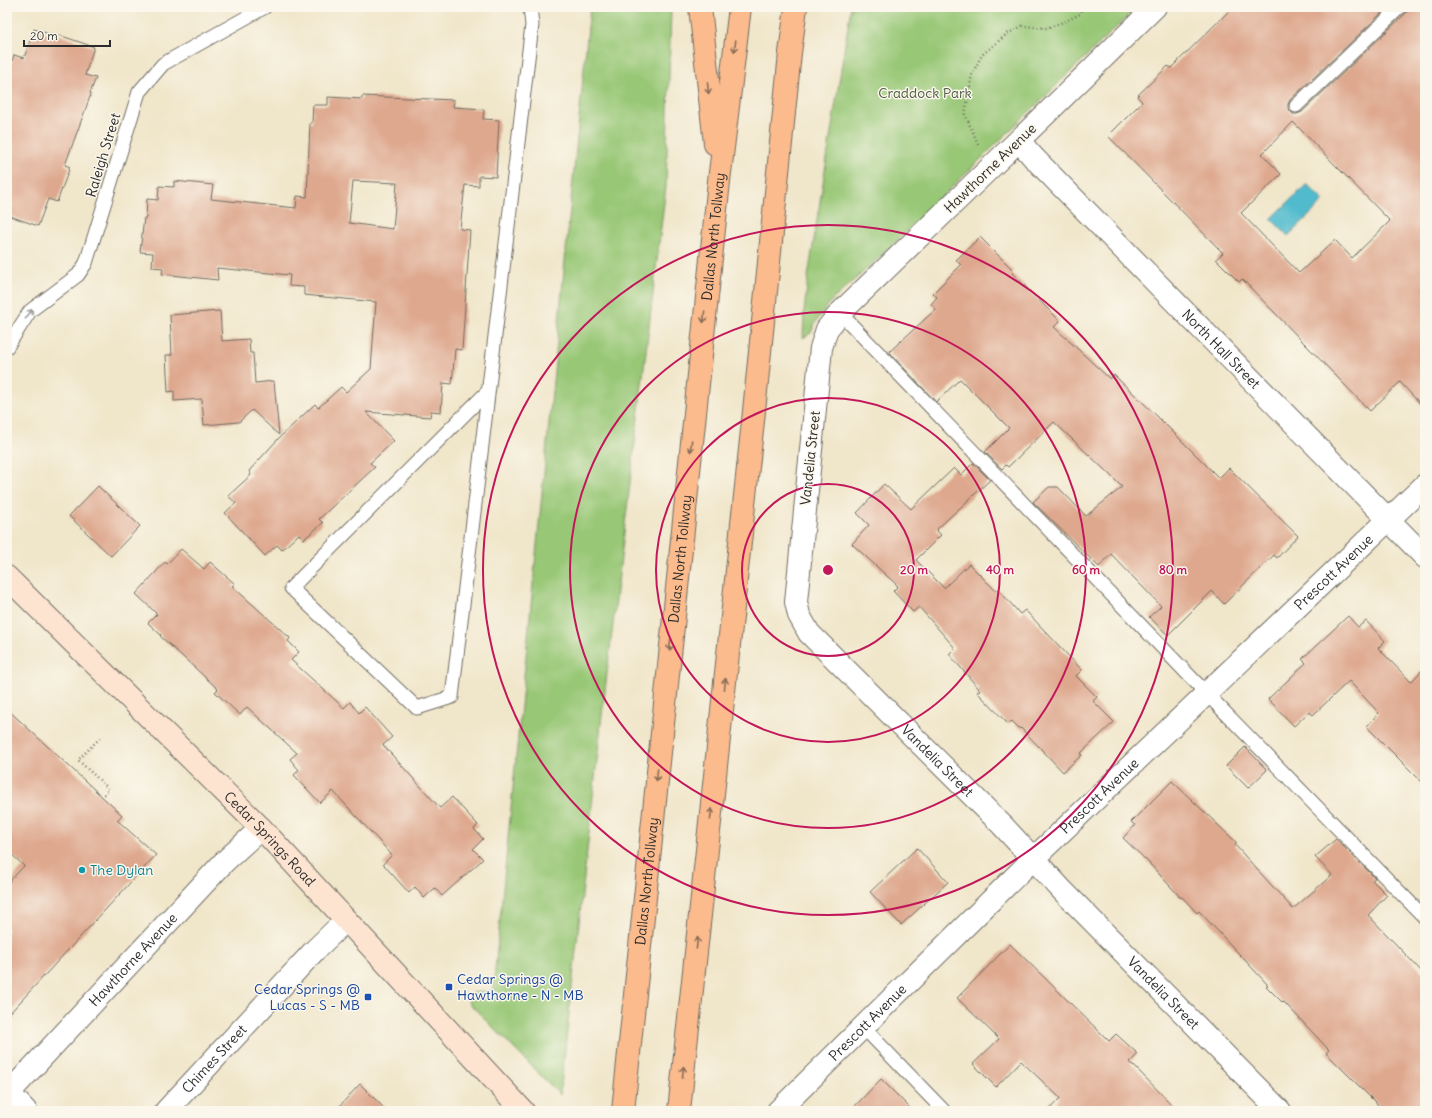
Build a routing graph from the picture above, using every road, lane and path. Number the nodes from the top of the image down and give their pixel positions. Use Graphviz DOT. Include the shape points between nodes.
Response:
graph roads {
  1 [pos="265,7"];
  2 [pos="530,7"];
  3 [pos="700,7"];
  4 [pos="740,7"];
  5 [pos="796,7"];
  6 [pos="806,7"];
  7 [pos="1082,7"];
  8 [pos="1155,7"];
  9 [pos="1400,7"];
  10 [pos="790,53"];
  11 [pos="1296,106"];
  12 [pos="1019,141"];
  13 [pos="978,144"];
  14 [pos="719,181"];
  15 [pos="833,321"];
  16 [pos="7,347"];
  17 [pos="488,390"];
  18 [pos="1425,485"];
  19 [pos="1390,520"];
  20 [pos="1425,557"];
  21 [pos="7,577"];
  22 [pos="1207,694"];
  23 [pos="100,738"];
  24 [pos="102,797"];
  25 [pos="261,828"];
  26 [pos="1033,859"];
  27 [pos="1425,918"];
  28 [pos="346,920"];
  29 [pos="863,1027"];
  30 [pos="8,1093"];
  31 [pos="26,1111"];
  32 [pos="166,1111"];
  33 [pos="523,1111"];
  34 [pos="623,1111"];
  35 [pos="679,1111"];
  36 [pos="778,1111"];
  37 [pos="944,1111"];
  38 [pos="1280,1111"];
  16 -- 1 [label="lane, Raleigh Street, one-way" via="30,311 78,275 86,263 139,92 163,64"];
  2 -- 17 [label="lane" via="532,24"];
  3 -- 14 [label="highway, one-way"];
  4 -- 14 [label="highway, Dallas North Tollway, one-way"];
  5 -- 10 [label="highway"];
  6 -- 10 [label="highway"];
  7 -- 13 [label="path" via="1080,14 1047,28 1022,26 1007,34 982,55 972,74 965,114"];
  8 -- 12 [label="street, Hawthorne Avenue"];
  9 -- 11 [label="lane"];
  35 -- 10 [label="highway, one-way"];
  12 -- 15 [label="street, Hawthorne Avenue"];
  12 -- 19 [label="street, North Hall Street"];
  14 -- 34 [label="highway, Dallas North Tollway, one-way"];
  15 -- 22 [label="lane"];
  15 -- 26 [label="street, Vandelia Street" via="821,348 797,581 796,602 799,615 809,633"];
  17 -- 17 [label="lane" via="452,697 417,708 290,588"];
  18 -- 19 [label="street, Prescott Avenue"];
  19 -- 20 [label="street, North Hall Street"];
  19 -- 22 [label="street, Prescott Avenue"];
  21 -- 25 [label="main road, Cedar Springs Road"];
  22 -- 26 [label="street, Prescott Avenue"];
  22 -- 27 [label="lane"];
  23 -- 24 [label="path" via="78,760 109,789"];
  25 -- 28 [label="main road, Cedar Springs Road"];
  25 -- 30 [label="street, Hawthorne Avenue" via="224,862"];
  26 -- 29 [label="street, Prescott Avenue"];
  26 -- 38 [label="street, Vandelia Street"];
  28 -- 32 [label="street, Chimes Street"];
  28 -- 33 [label="main road, Cedar Springs Road"];
  29 -- 36 [label="street, Prescott Avenue"];
  29 -- 37 [label="lane"];
  30 -- 31 [label="street"];
}
